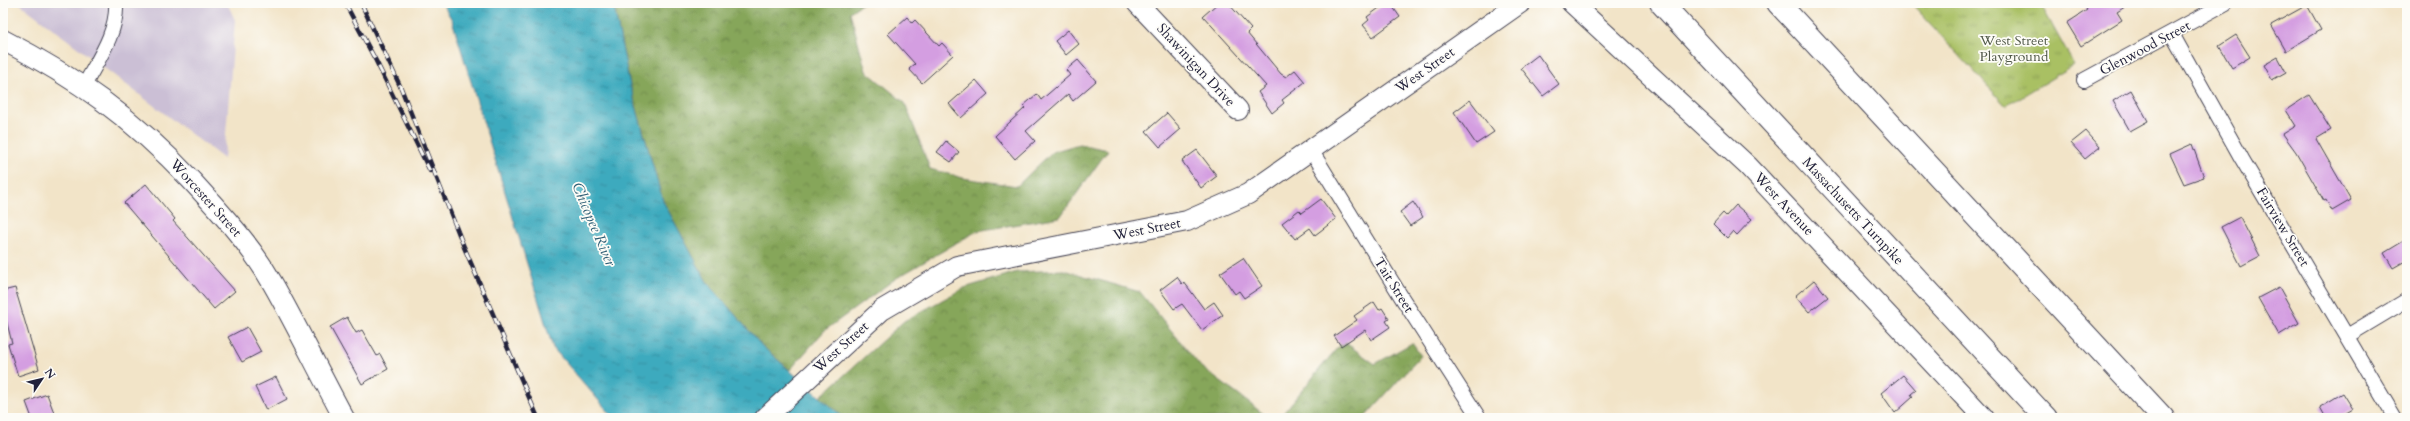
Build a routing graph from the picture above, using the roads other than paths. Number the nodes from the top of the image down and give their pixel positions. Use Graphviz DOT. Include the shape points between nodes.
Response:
graph roads {
  1 [pos="116,3"];
  2 [pos="1137,3"];
  3 [pos="1520,3"];
  4 [pos="1572,3"];
  5 [pos="1661,3"];
  6 [pos="1778,3"];
  7 [pos="2226,3"];
  8 [pos="2172,34"];
  9 [pos="3,40"];
  10 [pos="2084,80"];
  11 [pos="84,86"];
  12 [pos="1238,110"];
  13 [pos="1311,150"];
  14 [pos="2407,300"];
  15 [pos="2347,336"];
  16 [pos="344,418"];
  17 [pos="765,418"];
  18 [pos="1479,418"];
  19 [pos="1984,418"];
  20 [pos="2046,418"];
  21 [pos="2163,418"];
  22 [pos="2395,418"];
  1 -- 11 [label="street" via="115,18 108,40"];
  2 -- 12 [label="main road, Shawinigan Drive"];
  3 -- 13 [label="main road, West Street"];
  4 -- 19 [label="main road, West Avenue" via="1748,166"];
  5 -- 20 [label="highway, Massachusetts Turnpike"];
  6 -- 21 [label="highway"];
  7 -- 8 [label="street, Glenwood Street"];
  8 -- 10 [label="street, Glenwood Street"];
  8 -- 15 [label="street, Fairview Street" via="2242,159"];
  9 -- 11 [label="main road, Worcester Street"];
  11 -- 16 [label="main road, Worcester Street" via="164,151 237,232 273,284"];
  13 -- 17 [label="main road, West Street" via="1248,194 1187,221 957,266 882,310"];
  13 -- 18 [label="street, Tait Street"];
  14 -- 15 [label="street"];
  15 -- 22 [label="street, Fairview Street"];
}
